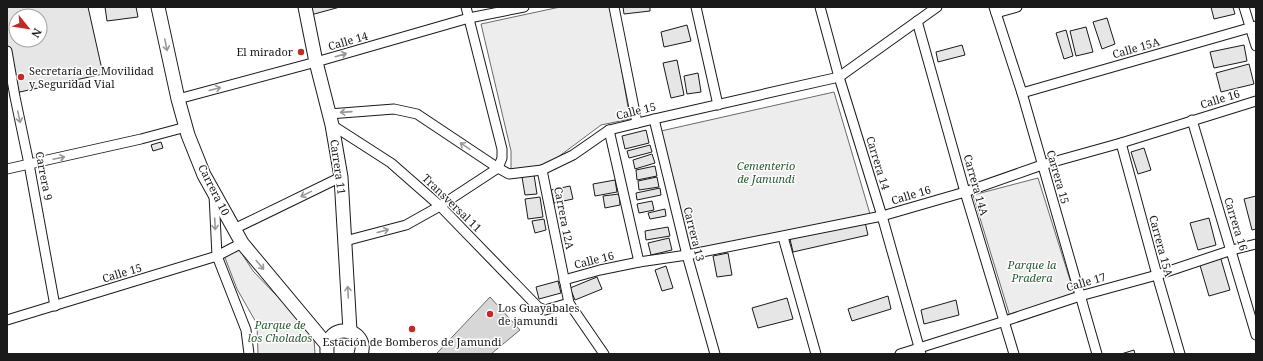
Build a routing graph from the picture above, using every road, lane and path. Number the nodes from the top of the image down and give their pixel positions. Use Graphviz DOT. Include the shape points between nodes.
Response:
graph roads {
  1 [pos="158,7"];
  2 [pos="305,7"];
  3 [pos="466,7"];
  4 [pos="524,7"];
  5 [pos="614,7"];
  6 [pos="696,7"];
  7 [pos="820,7"];
  8 [pos="937,7"];
  9 [pos="1017,7"];
  10 [pos="1244,7"];
  11 [pos="995,10"];
  12 [pos="469,18"];
  13 [pos="917,22"];
  14 [pos="1253,27"];
  15 [pos="1256,46"];
  16 [pos="7,52"];
  17 [pos="316,62"];
  18 [pos="839,78"];
  19 [pos="1022,93"];
  20 [pos="11,96"];
  21 [pos="178,99"];
  22 [pos="1256,101"];
  23 [pos="718,105"];
  24 [pos="331,119"];
  25 [pos="654,119"];
  26 [pos="1192,120"];
  27 [pos="637,123"];
  28 [pos="186,127"];
  29 [pos="609,130"];
  30 [pos="1121,143"];
  31 [pos="29,164"];
  32 [pos="1042,165"];
  33 [pos="498,168"];
  34 [pos="7,169"];
  35 [pos="542,170"];
  36 [pos="341,177"];
  37 [pos="214,192"];
  38 [pos="965,192"];
  39 [pos="440,206"];
  40 [pos="882,216"];
  41 [pos="234,229"];
  42 [pos="783,237"];
  43 [pos="345,241"];
  44 [pos="242,243"];
  45 [pos="1256,244"];
  46 [pos="1232,250"];
  47 [pos="687,255"];
  48 [pos="217,256"];
  49 [pos="639,262"];
  50 [pos="1157,276"];
  51 [pos="564,280"];
  52 [pos="1080,296"];
  53 [pos="569,303"];
  54 [pos="55,306"];
  55 [pos="7,320"];
  56 [pos="1005,321"];
  57 [pos="350,331"];
  58 [pos="1256,335"];
  59 [pos="328,350"];
  60 [pos="920,351"];
  61 [pos="363,353"];
  62 [pos="249,354"];
  63 [pos="604,354"];
  64 [pos="714,354"];
  65 [pos="816,354"];
  66 [pos="900,354"];
  67 [pos="1014,354"];
  68 [pos="1098,354"];
  69 [pos="1180,354"];
  1 -- 21 [label="main road, Carrera 10, one-way"];
  2 -- 17 [label="main road, Carrera 11"];
  3 -- 12 [label="street"];
  4 -- 12 [label="street, Calle 14"];
  5 -- 27 [label="street"];
  6 -- 23 [label="street"];
  7 -- 18 [label="street, Carrera 14"];
  8 -- 13 [label="street, Calle 15"];
  9 -- 11 [label="street"];
  10 -- 14 [label="street"];
  11 -- 19 [label="street, Carrera 15"];
  17 -- 12 [label="street, Calle 14, one-way"];
  12 -- 33 [label="street" via="502,149"];
  13 -- 18 [label="street, Calle 15"];
  13 -- 38 [label="street, Carrera 14A"];
  14 -- 15 [label="street"];
  14 -- 19 [label="street, Calle 15A"];
  16 -- 20 [label="street, Carrera 9"];
  21 -- 17 [label="street, Calle 14, one-way"];
  17 -- 24 [label="main road, Carrera 11"];
  18 -- 23 [label="street, Calle 15"];
  18 -- 40 [label="street, Carrera 14"];
  19 -- 32 [label="street, Carrera 15"];
  20 -- 31 [label="street, Carrera 9, one-way"];
  21 -- 28 [label="main road, Carrera 10"];
  22 -- 26 [label="street, Calle 16"];
  23 -- 25 [label="street, Calle 15"];
  33 -- 24 [label="street, Calle 15, one-way" via="417,114 394,109"];
  24 -- 36 [label="main road, Carrera 11"];
  24 -- 39 [label="street, Transversal 11" via="391,163"];
  25 -- 27 [label="street, Calle 15"];
  25 -- 47 [label="street, Carrera 13"];
  26 -- 30 [label="street, Calle 16"];
  26 -- 46 [label="street, Carrera 16"];
  27 -- 29 [label="street, Calle 15"];
  31 -- 28 [label="street, one-way" via="141,140"];
  28 -- 37 [label="main road, Carrera 10" via="204,176"];
  29 -- 35 [label="street, Calle 15" via="573,155"];
  29 -- 49 [label="street"];
  30 -- 32 [label="street, Calle 16"];
  30 -- 50 [label="street, Carrera 15A"];
  31 -- 34 [label="street"];
  31 -- 54 [label="street, Carrera 9"];
  32 -- 38 [label="street, Calle 16"];
  32 -- 52 [label="street, Carrera 15"];
  33 -- 35 [label="street, Calle 15" via="509,174"];
  33 -- 39 [label="street"];
  35 -- 51 [label="street, Carrera 12A"];
  36 -- 41 [label="street, one-way"];
  36 -- 43 [label="main road, Carrera 11"];
  37 -- 41 [label="main road, Carrera 10"];
  37 -- 48 [label="street, one-way"];
  38 -- 40 [label="street, Calle 16"];
  38 -- 56 [label="street, Carrera 14A"];
  43 -- 39 [label="street, one-way" via="406,225"];
  39 -- 53 [label="street, Transversal 11" via="538,307 545,310"];
  40 -- 42 [label="street, Calle 16"];
  40 -- 60 [label="street, Carrera 14"];
  41 -- 44 [label="main road, Carrera 10"];
  42 -- 47 [label="street, Calle 16"];
  42 -- 65 [label="street"];
  57 -- 43 [label="main road, Carrera 11, one-way"];
  44 -- 48 [label="street, Calle 15"];
  44 -- 59 [label="main road, Carrera 10, one-way"];
  45 -- 46 [label="street, Calle 17"];
  46 -- 50 [label="street, Calle 17"];
  46 -- 58 [label="street, Carrera 16"];
  47 -- 49 [label="street, Calle 16"];
  47 -- 64 [label="street, Carrera 13"];
  48 -- 54 [label="street, Calle 15"];
  48 -- 62 [label="street" via="246,330"];
  49 -- 51 [label="street, Calle 16"];
  50 -- 52 [label="street, Calle 17"];
  50 -- 69 [label="street, Carrera 15A"];
  51 -- 53 [label="street, Carrera 12A"];
  52 -- 56 [label="street, Calle 17"];
  52 -- 68 [label="street, Carrera 15"];
  53 -- 63 [label="street, Carrera 12A"];
  54 -- 55 [label="street, Calle 15"];
  56 -- 60 [label="street, Calle 17"];
  56 -- 67 [label="street, Carrera 14A"];
  57 -- 59 [label="main road" via="342,330 335,333 330,339"];
  57 -- 61 [label="main road" via="358,336"];
  60 -- 66 [label="street, Calle 17"];
}
